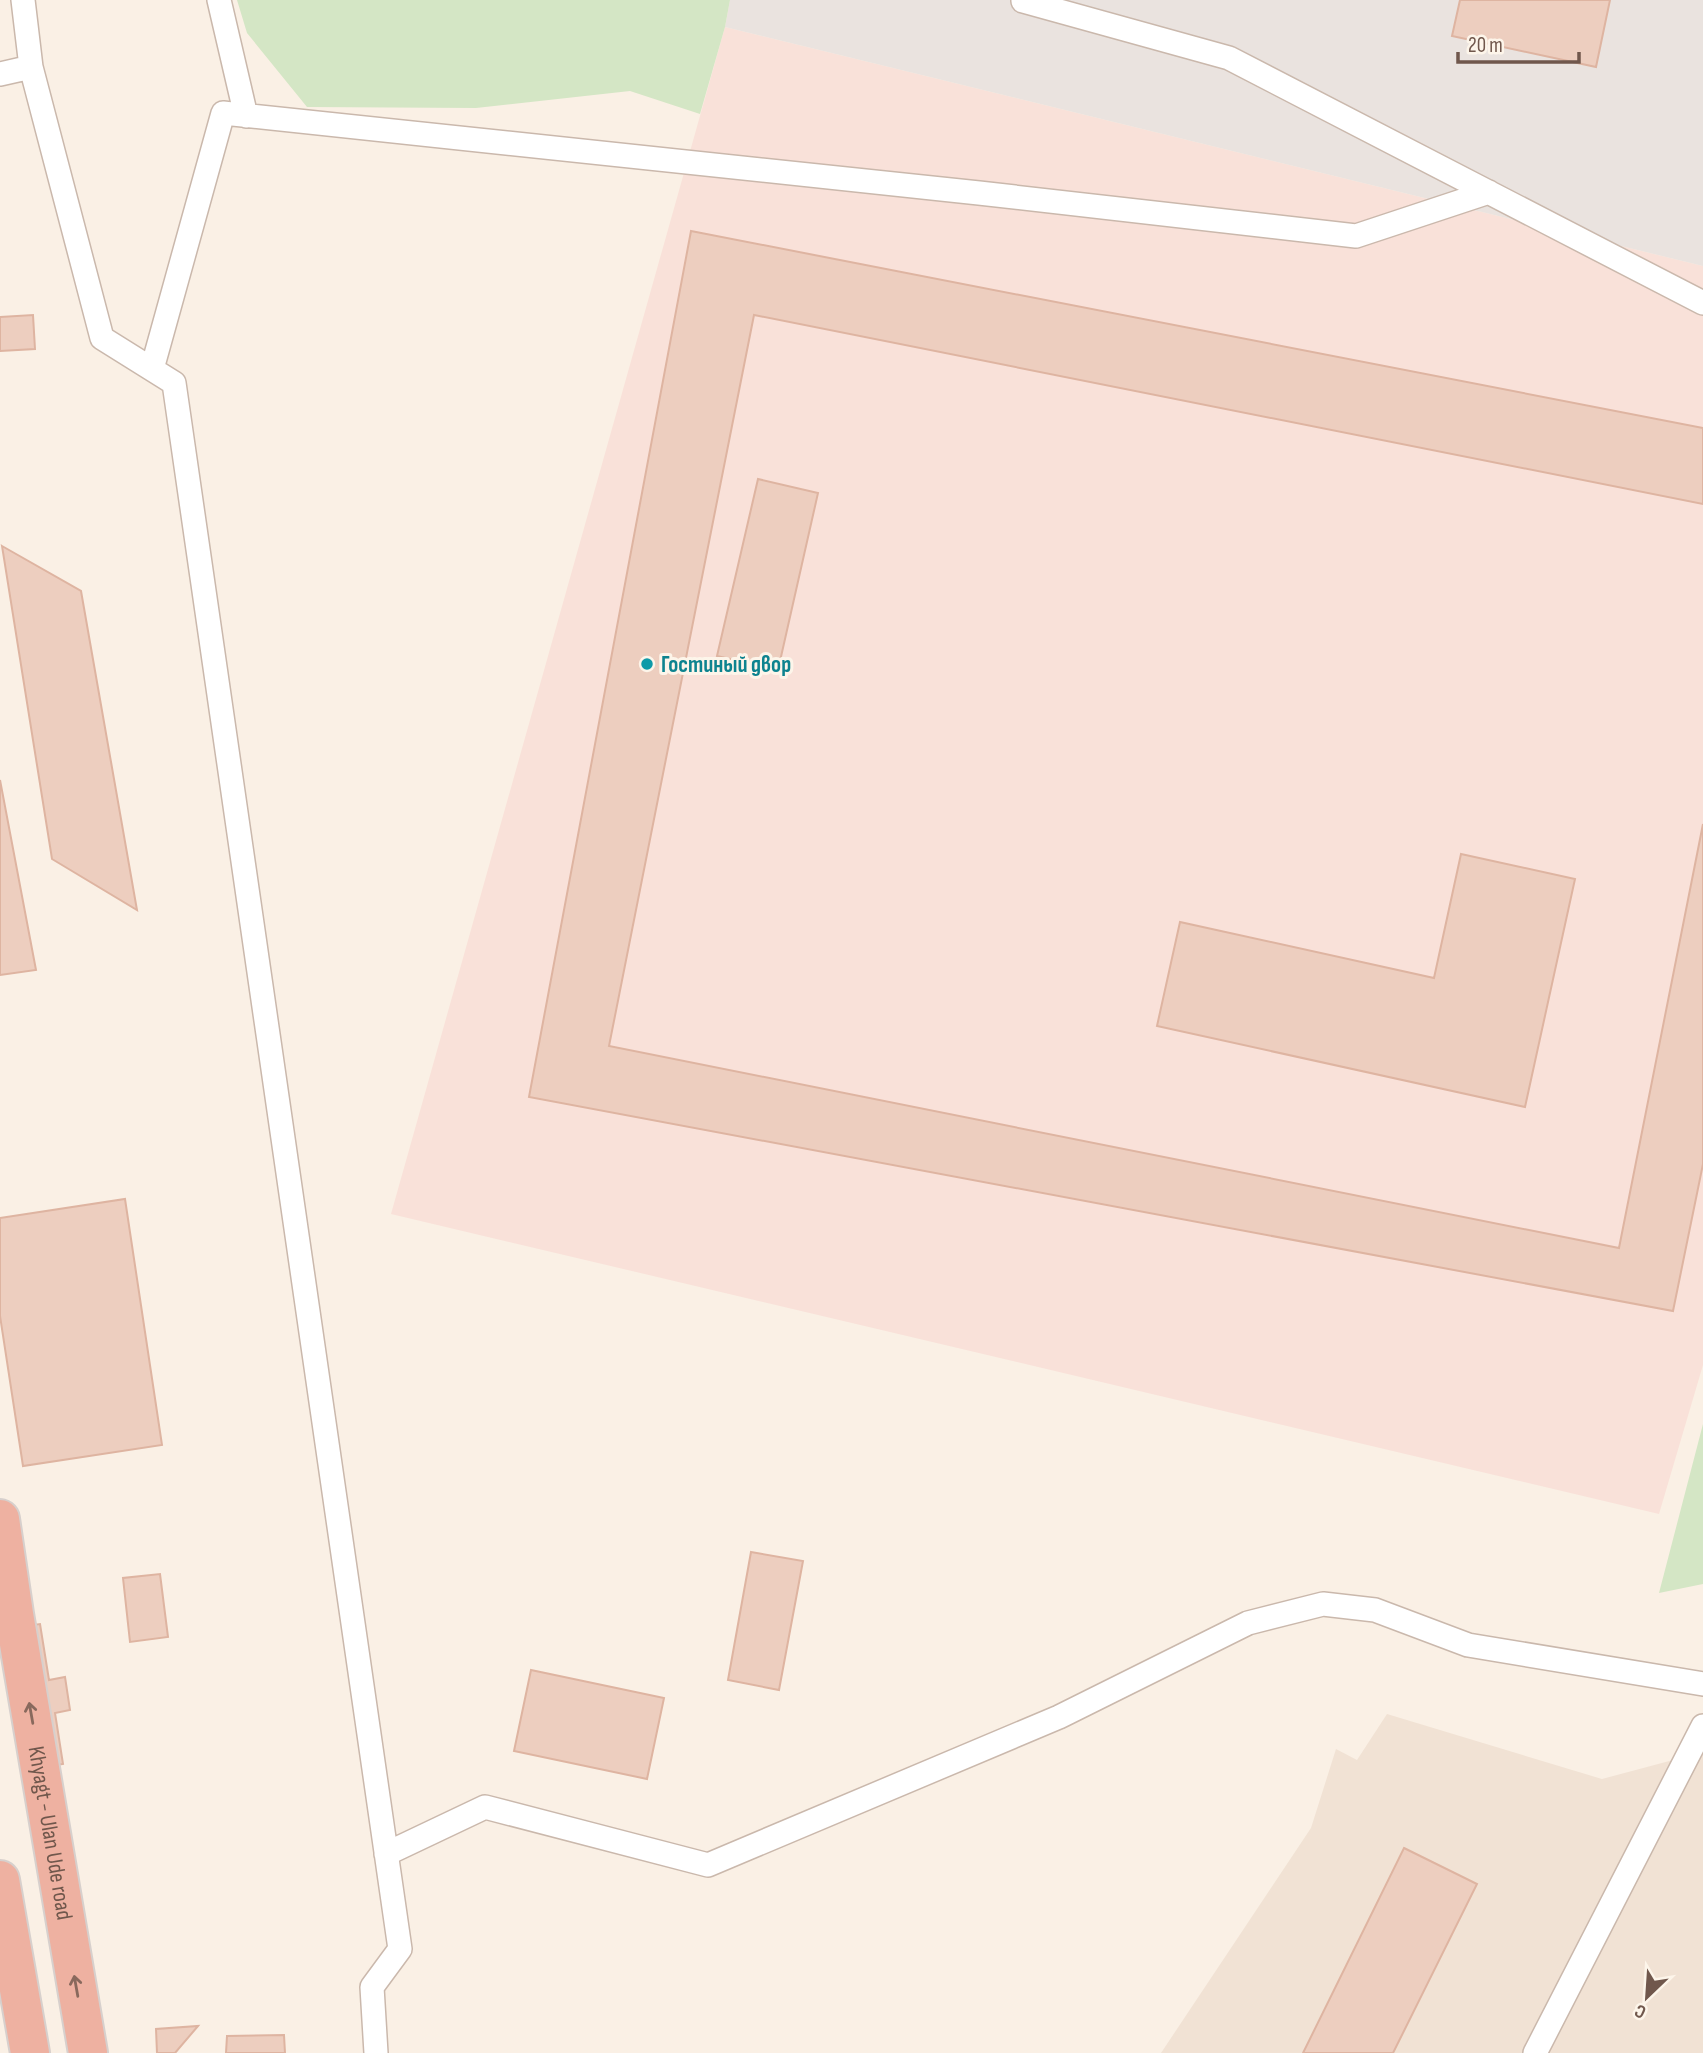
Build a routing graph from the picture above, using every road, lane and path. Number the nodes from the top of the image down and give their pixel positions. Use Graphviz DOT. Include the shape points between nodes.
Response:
graph roads {
  1 [pos="23,0"];
  2 [pos="219,0"];
  3 [pos="1023,1"];
  4 [pos="31,67"];
  5 [pos="0,74"];
  6 [pos="246,116"];
  7 [pos="1489,192"];
  8 [pos="1703,303"];
  9 [pos="152,369"];
  10 [pos="0,1519"];
  11 [pos="1703,1684"];
  12 [pos="1703,1726"];
  13 [pos="386,1854"];
  14 [pos="0,1880"];
  15 [pos="30,2053"];
  16 [pos="88,2053"];
  17 [pos="376,2053"];
  18 [pos="1535,2053"];
  1 -- 4 [label="lane"];
  2 -- 6 [label="lane"];
  3 -- 7 [label="lane" via="1229,58"];
  4 -- 5 [label="lane"];
  4 -- 9 [label="lane" via="102,338"];
  6 -- 7 [label="lane" via="1356,236"];
  6 -- 9 [label="lane" via="223,113"];
  7 -- 8 [label="lane"];
  9 -- 13 [label="lane" via="174,383"];
  16 -- 10 [label="highway, Khyagt - Ulan Ude road, one-way"];
  11 -- 13 [label="lane" via="1468,1645 1375,1610 1323,1604 1248,1623 1059,1717 708,1866 485,1807"];
  12 -- 18 [label="lane"];
  13 -- 17 [label="lane" via="400,1949 372,1987"];
  14 -- 15 [label="highway"];
}
